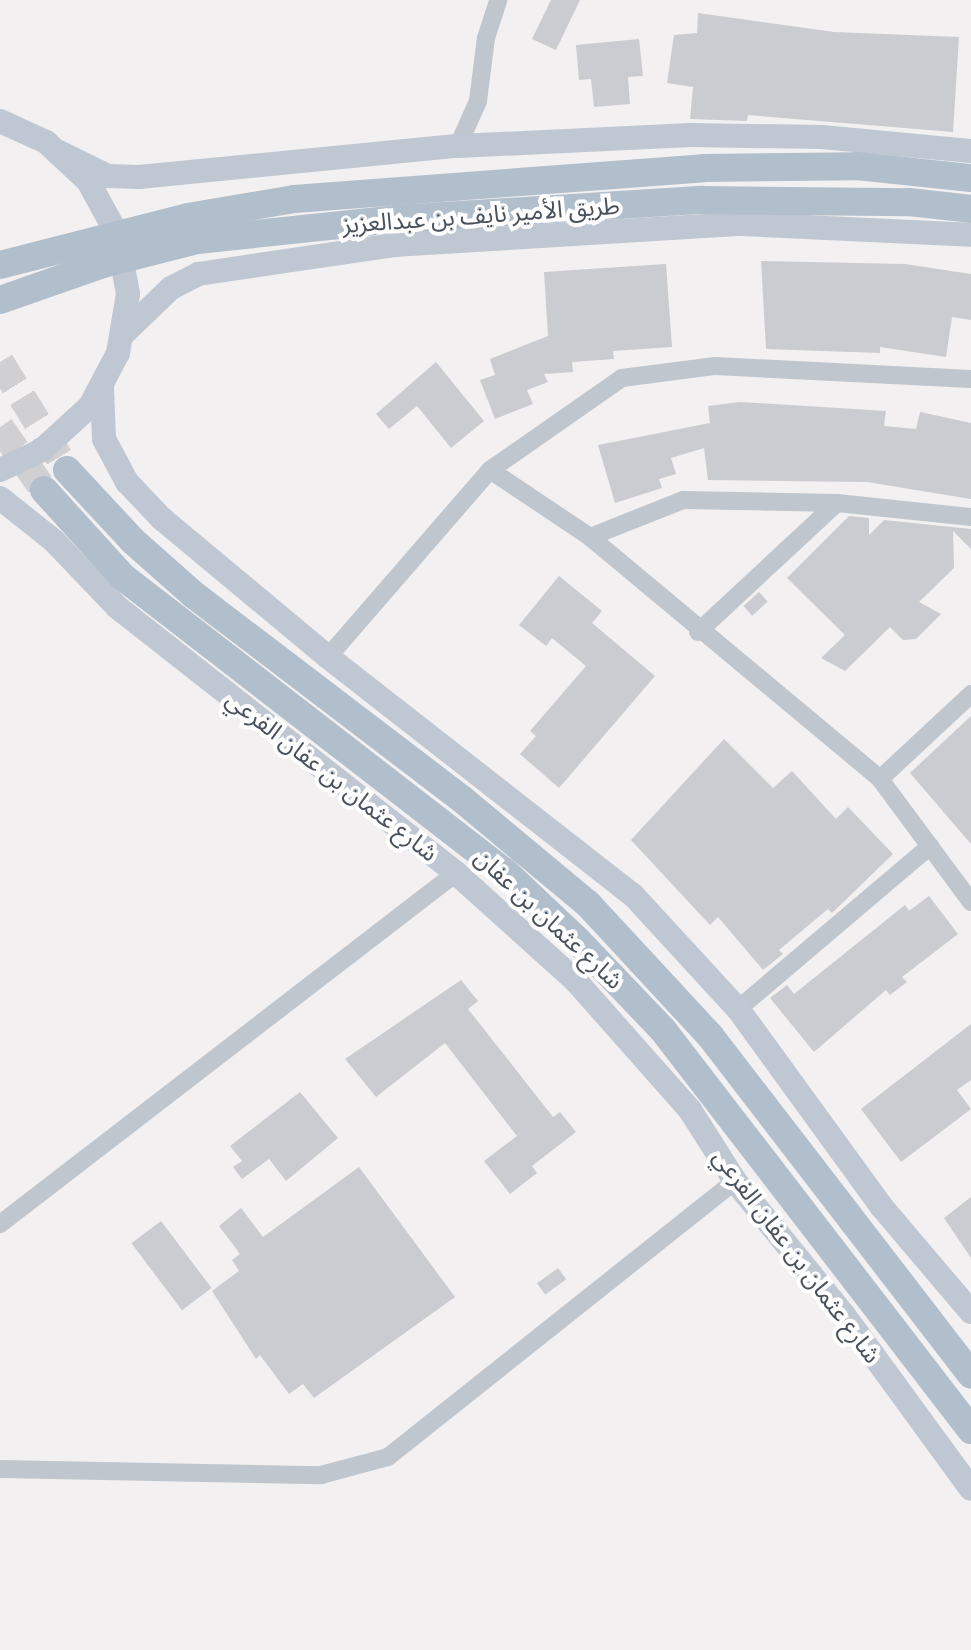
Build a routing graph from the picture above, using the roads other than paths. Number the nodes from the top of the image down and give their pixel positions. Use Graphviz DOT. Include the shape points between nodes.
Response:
graph roads {
  1 [pos="498,0"];
  2 [pos="0,106"];
  3 [pos="8,124"];
  4 [pos="458,146"];
  5 [pos="971,151"];
  6 [pos="59,152"];
  7 [pos="971,178"];
  8 [pos="971,209"];
  9 [pos="971,235"];
  10 [pos="0,265"];
  11 [pos="0,300"];
  12 [pos="123,334"];
  13 [pos="971,379"];
  14 [pos="102,388"];
  15 [pos="0,470"];
  16 [pos="67,470"];
  17 [pos="490,470"];
  18 [pos="44,490"];
  19 [pos="0,498"];
  20 [pos="837,503"];
  21 [pos="971,517"];
  22 [pos="590,537"];
  23 [pos="698,632"];
  24 [pos="328,657"];
  25 [pos="971,694"];
  26 [pos="880,779"];
  27 [pos="930,846"];
  28 [pos="456,873"];
  29 [pos="971,902"];
  30 [pos="738,1009"];
  31 [pos="735,1181"];
  32 [pos="0,1224"];
  33 [pos="971,1312"];
  34 [pos="971,1375"];
  35 [pos="971,1430"];
  36 [pos="0,1469"];
  37 [pos="971,1489"];
  1 -- 4 [label="street" via="486,38 478,101"];
  2 -- 3 [label="main road"];
  3 -- 6 [label="main road"];
  4 -- 5 [label="main road" via="691,135 822,137"];
  4 -- 6 [label="main road" via="139,177 108,176"];
  6 -- 12 [label="main road" via="100,197 117,234 126,273"];
  7 -- 10 [label="main road, طريق الأمير نايف بن عبدالعزيز, bridge" via="857,166 704,168 294,199 188,217"];
  8 -- 11 [label="main road, طريق الأمير نايف بن عبدالعزيز, bridge" via="909,202 702,200 396,219 197,240 103,264"];
  9 -- 12 [label="main road" via="741,224 394,245 198,274 171,288"];
  12 -- 14 [label="main road"];
  13 -- 17 [label="street" via="715,366 622,378"];
  14 -- 15 [label="main road" via="60,437"];
  14 -- 24 [label="main road" via="104,439 127,482 161,518"];
  16 -- 34 [label="main road, شارع عثمان بن عفان" via="133,541 194,595 463,800 588,904 711,1037"];
  17 -- 22 [label="street"];
  17 -- 24 [label="street"];
  18 -- 35 [label="main road, شارع عثمان بن عفان" via="123,577 504,871 577,940 663,1030 726,1108"];
  19 -- 28 [label="main road, شارع عثمان بن عفان الفرعي" via="54,541 117,607"];
  20 -- 21 [label="street"];
  20 -- 22 [label="street" via="683,500"];
  20 -- 23 [label="street"];
  22 -- 23 [label="street"];
  23 -- 26 [label="street"];
  24 -- 30 [label="main road" via="633,895"];
  25 -- 26 [label="street"];
  26 -- 27 [label="street"];
  27 -- 29 [label="street"];
  27 -- 30 [label="street"];
  28 -- 31 [label="main road, شارع عثمان بن عفان الفرعي" via="575,980 690,1110"];
  28 -- 32 [label="street"];
  30 -- 33 [label="main road" via="881,1206"];
  31 -- 36 [label="street" via="388,1457 321,1475"];
  31 -- 37 [label="main road, شارع عثمان بن عفان الفرعي" via="844,1315"];
}
